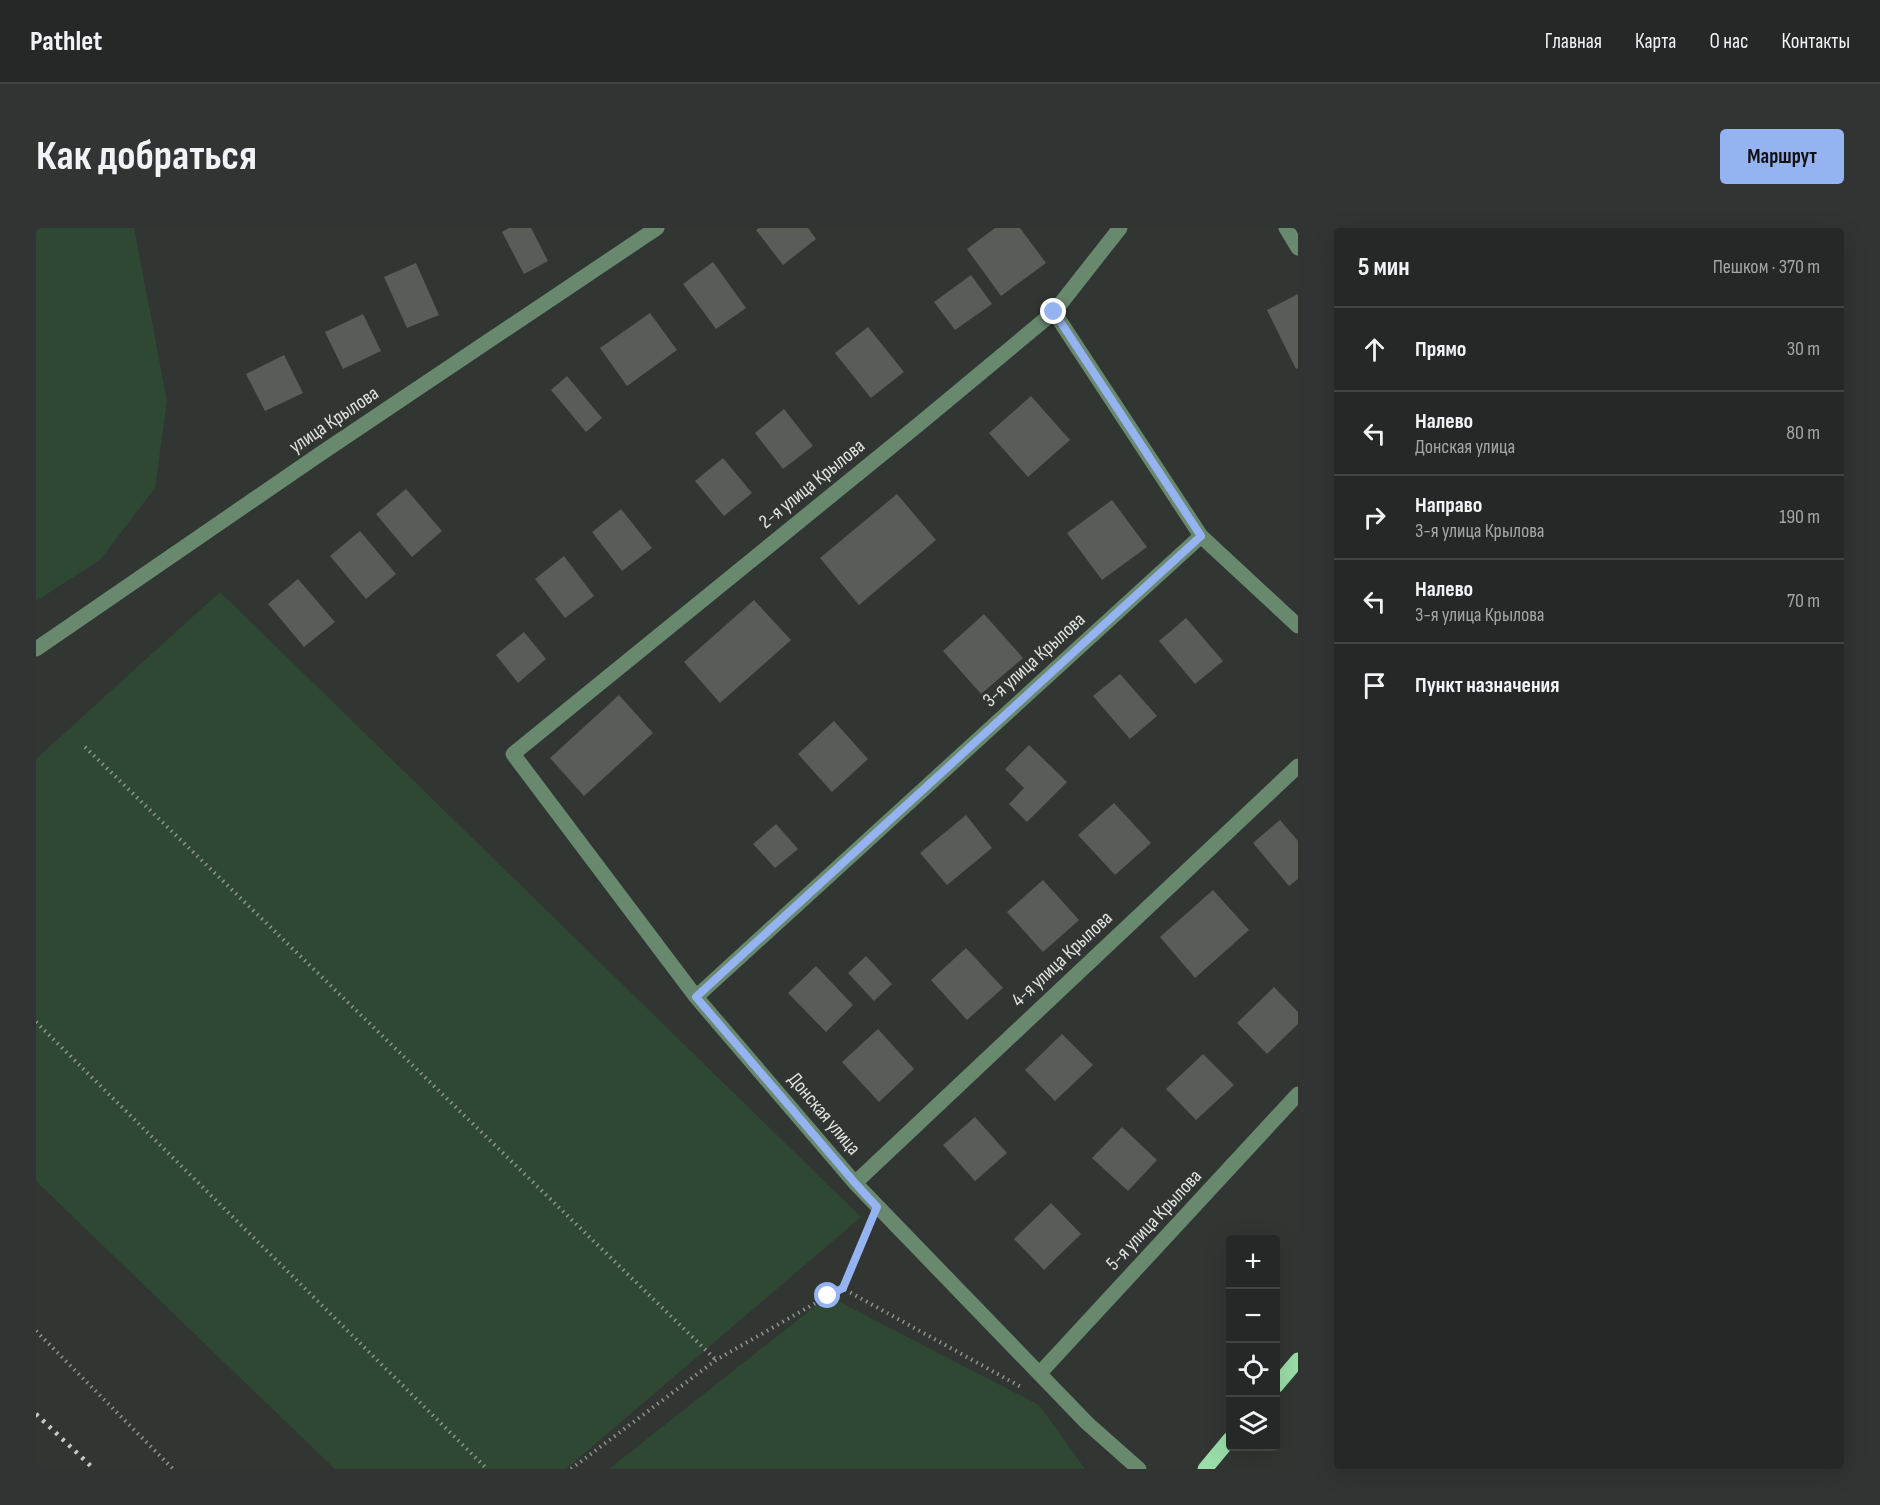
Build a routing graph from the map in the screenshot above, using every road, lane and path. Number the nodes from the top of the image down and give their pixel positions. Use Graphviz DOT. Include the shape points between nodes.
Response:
graph roads {
  1 [pos="657,228"];
  2 [pos="1120,228"];
  3 [pos="1286,228"];
  4 [pos="1298,248"];
  5 [pos="1054,312"];
  6 [pos="1201,536"];
  7 [pos="1298,626"];
  8 [pos="36,649"];
  9 [pos="85,747"];
  10 [pos="513,754"];
  11 [pos="1298,766"];
  12 [pos="696,997"];
  13 [pos="36,1022"];
  14 [pos="1298,1094"];
  15 [pos="855,1183"];
  16 [pos="877,1207"];
  17 [pos="843,1288"];
  18 [pos="36,1330"];
  19 [pos="716,1360"];
  20 [pos="1298,1360"];
  21 [pos="1040,1373"];
  22 [pos="1280,1380"];
  23 [pos="1026,1389"];
  24 [pos="1226,1444"];
  25 [pos="173,1469"];
  26 [pos="488,1469"];
  27 [pos="572,1469"];
  28 [pos="1139,1469"];
  29 [pos="1205,1469"];
  1 -- 8 [label="street, улица Крылова"];
  2 -- 5 [label="street, 2-я улица Крылова"];
  3 -- 4 [label="street"];
  5 -- 6 [label="street"];
  5 -- 10 [label="street, 2-я улица Крылова"];
  6 -- 7 [label="street"];
  6 -- 12 [label="street, 3-я улица Крылова"];
  9 -- 19 [label="path"];
  10 -- 12 [label="street, Донская улица"];
  11 -- 15 [label="street, 4-я улица Крылова"];
  12 -- 15 [label="street, Донская улица"];
  13 -- 26 [label="path"];
  14 -- 21 [label="street, 5-я улица Крылова"];
  15 -- 16 [label="street, Донская улица"];
  16 -- 17 [label="path"];
  16 -- 21 [label="street, Донская улица"];
  17 -- 19 [label="path"];
  17 -- 23 [label="path"];
  18 -- 25 [label="path"];
  19 -- 27 [label="path"];
  20 -- 22 [label="main road"];
  21 -- 28 [label="street, Донская улица" via="1087,1423"];
  24 -- 29 [label="main road"];
}
